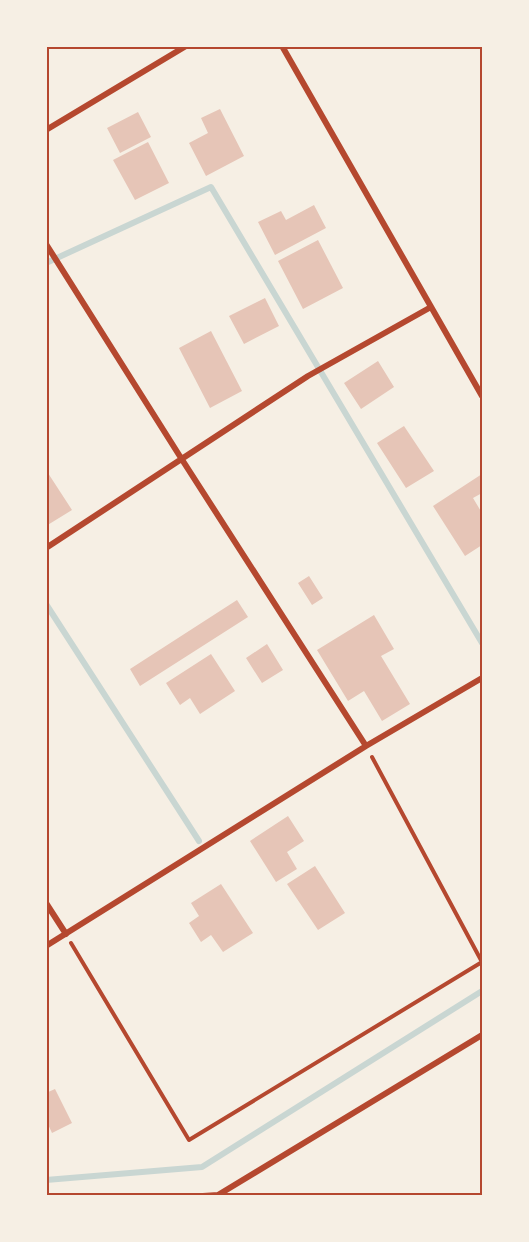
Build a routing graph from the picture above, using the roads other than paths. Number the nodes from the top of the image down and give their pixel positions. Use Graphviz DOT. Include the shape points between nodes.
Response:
graph roads {
  1 [pos="186,46"];
  2 [pos="282,46"];
  3 [pos="46,130"];
  4 [pos="47,244"];
  5 [pos="430,307"];
  6 [pos="483,396"];
  7 [pos="181,458"];
  8 [pos="46,548"];
  9 [pos="483,678"];
  10 [pos="366,746"];
  11 [pos="46,903"];
  12 [pos="66,934"];
  13 [pos="46,946"];
  14 [pos="483,1035"];
  15 [pos="203,1196"];
  1 -- 3 [label="street"];
  2 -- 5 [label="street"];
  4 -- 7 [label="street"];
  5 -- 6 [label="street"];
  5 -- 7 [label="street" via="327,364"];
  7 -- 8 [label="street"];
  7 -- 10 [label="street"];
  9 -- 10 [label="street"];
  10 -- 12 [label="street"];
  11 -- 12 [label="street"];
  12 -- 13 [label="street"];
  14 -- 15 [label="street" via="218,1195"];
}
